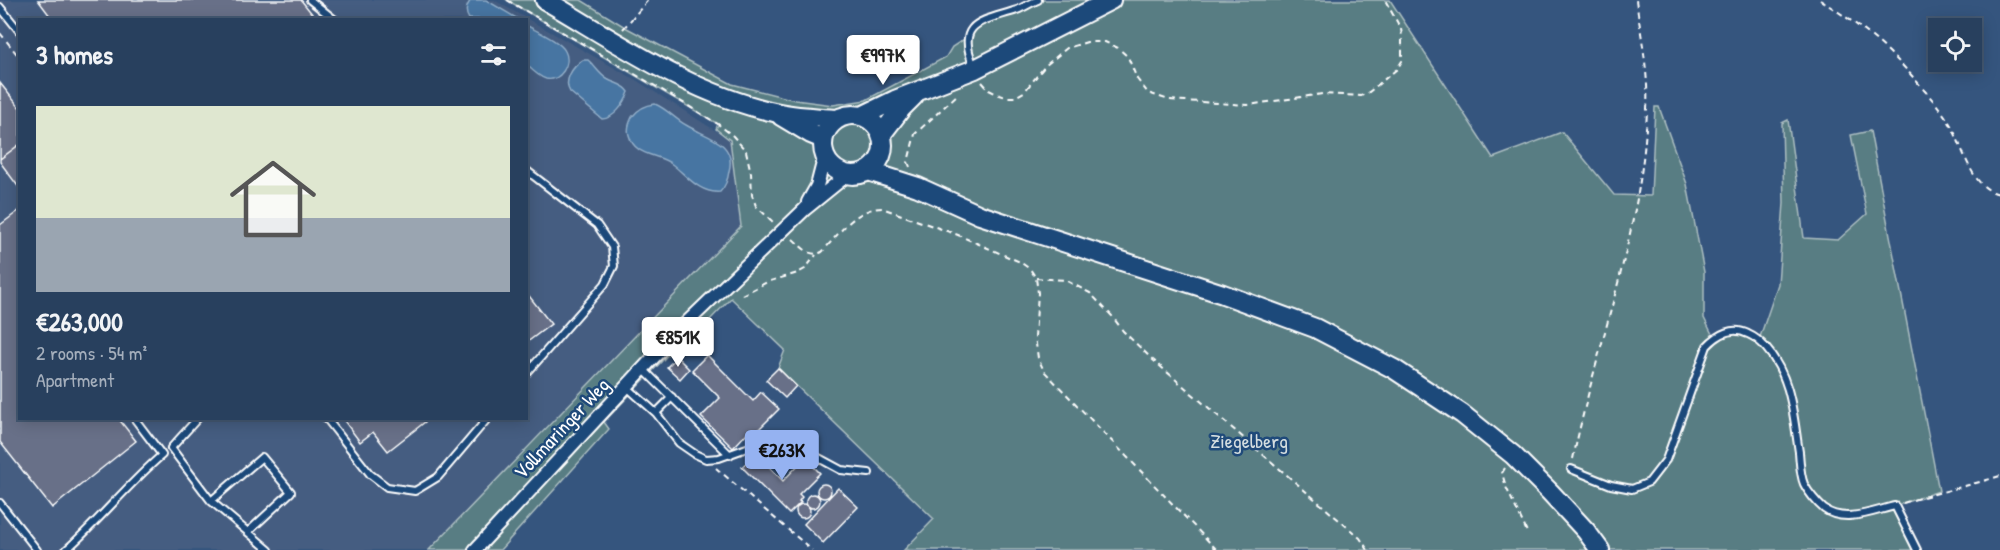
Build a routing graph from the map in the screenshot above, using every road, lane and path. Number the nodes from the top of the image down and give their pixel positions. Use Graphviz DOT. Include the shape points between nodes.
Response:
graph roads {
  1 [pos="310,0"];
  2 [pos="507,0"];
  3 [pos="545,0"];
  4 [pos="648,0"];
  5 [pos="1038,0"];
  6 [pos="1111,0"];
  7 [pos="1385,0"];
  8 [pos="1636,0"];
  9 [pos="1820,0"];
  10 [pos="0,7"];
  11 [pos="332,18"];
  12 [pos="18,30"];
  13 [pos="0,33"];
  14 [pos="614,40"];
  15 [pos="18,56"];
  16 [pos="975,69"];
  17 [pos="962,90"];
  18 [pos="918,92"];
  19 [pos="774,112"];
  20 [pos="862,116"];
  21 [pos="837,119"];
  22 [pos="881,135"];
  23 [pos="824,147"];
  24 [pos="881,155"];
  25 [pos="868,171"];
  26 [pos="528,172"];
  27 [pos="847,175"];
  28 [pos="918,188"];
  29 [pos="2000,194"];
  30 [pos="805,209"];
  31 [pos="783,230"];
  32 [pos="816,255"];
  33 [pos="1036,278"];
  34 [pos="742,295"];
  35 [pos="643,369"];
  36 [pos="528,372"];
  37 [pos="626,386"];
  38 [pos="672,398"];
  39 [pos="656,413"];
  40 [pos="136,420"];
  41 [pos="195,420"];
  42 [pos="328,420"];
  43 [pos="486,420"];
  44 [pos="171,448"];
  45 [pos="730,454"];
  46 [pos="162,455"];
  47 [pos="706,459"];
  48 [pos="1571,469"];
  49 [pos="868,473"];
  50 [pos="2000,476"];
  51 [pos="1506,487"];
  52 [pos="212,501"];
  53 [pos="0,504"];
  54 [pos="1895,506"];
  55 [pos="248,532"];
  56 [pos="1528,534"];
  57 [pos="37,550"];
  58 [pos="66,550"];
  59 [pos="269,550"];
  60 [pos="475,550"];
  61 [pos="812,550"];
  62 [pos="1217,550"];
  63 [pos="1368,550"];
  64 [pos="1600,550"];
  65 [pos="1917,550"];
  1 -- 11 [label="lane"];
  2 -- 31 [label="path" via="733,136 746,151 756,206"];
  3 -- 14 [label="street"];
  4 -- 14 [label="path"];
  5 -- 16 [label="lane" via="980,21 972,28 967,46"];
  6 -- 16 [label="street"];
  7 -- 16 [label="path" via="1401,29 1402,61 1361,96 1322,94 1248,105 1169,100 1148,93 1128,57 1106,42 1068,48 1015,97 989,90"];
  8 -- 48 [label="path" via="1647,107 1643,164"];
  9 -- 29 [label="path" via="1875,37 1904,65 1945,115 1983,187"];
  10 -- 12 [label="lane"];
  13 -- 15 [label="path"];
  14 -- 19 [label="street" via="725,98"];
  16 -- 18 [label="street"];
  17 -- 28 [label="path" via="915,134 908,162"];
  18 -- 20 [label="street"];
  18 -- 22 [label="street"];
  19 -- 21 [label="street"];
  19 -- 23 [label="street" via="811,134"];
  20 -- 21 [label="street"];
  20 -- 22 [label="street" via="874,123"];
  21 -- 23 [label="street" via="831,124"];
  22 -- 24 [label="street"];
  23 -- 27 [label="street" via="829,164"];
  23 -- 30 [label="street, Vollmaringer Weg" via="817,186"];
  24 -- 25 [label="street"];
  24 -- 28 [label="street"];
  25 -- 27 [label="street"];
  25 -- 28 [label="street"];
  26 -- 36 [label="lane" via="597,225 612,247 614,266 605,284"];
  27 -- 30 [label="street, Vollmaringer Weg"];
  28 -- 64 [label="street" via="980,215 1315,328 1394,369 1462,414 1513,455"];
  30 -- 31 [label="street, Vollmaringer Weg"];
  31 -- 32 [label="path"];
  31 -- 35 [label="street, Vollmaringer Weg"];
  32 -- 33 [label="path" via="853,219 872,208 882,208 1020,262"];
  32 -- 34 [label="path" via="798,273"];
  33 -- 62 [label="path" via="1035,337 1044,371"];
  33 -- 63 [label="path" via="1065,280 1090,293 1153,360 1360,538"];
  35 -- 37 [label="street, Vollmaringer Weg"];
  35 -- 38 [label="lane"];
  37 -- 39 [label="lane"];
  37 -- 60 [label="street, Vollmaringer Weg"];
  38 -- 39 [label="lane"];
  38 -- 45 [label="lane"];
  39 -- 47 [label="lane" via="680,443"];
  40 -- 46 [label="lane"];
  41 -- 44 [label="lane"];
  42 -- 43 [label="lane" via="370,474 387,487 415,491 438,477"];
  44 -- 46 [label="lane"];
  44 -- 52 [label="lane"];
  45 -- 47 [label="lane"];
  45 -- 49 [label="lane" via="758,444 783,445 841,470"];
  46 -- 58 [label="lane"];
  47 -- 61 [label="path"];
  48 -- 54 [label="lane" via="1632,489 1649,482 1666,460 1707,346 1723,333 1740,331 1759,341 1783,373 1790,390 1803,483 1815,499 1825,510 1843,518"];
  50 -- 54 [label="path"];
  51 -- 56 [label="path"];
  52 -- 55 [label="lane"];
  52 -- 55 [label="lane" via="262,457 291,492"];
  53 -- 57 [label="lane"];
  54 -- 65 [label="lane"];
  55 -- 59 [label="lane"];
}
